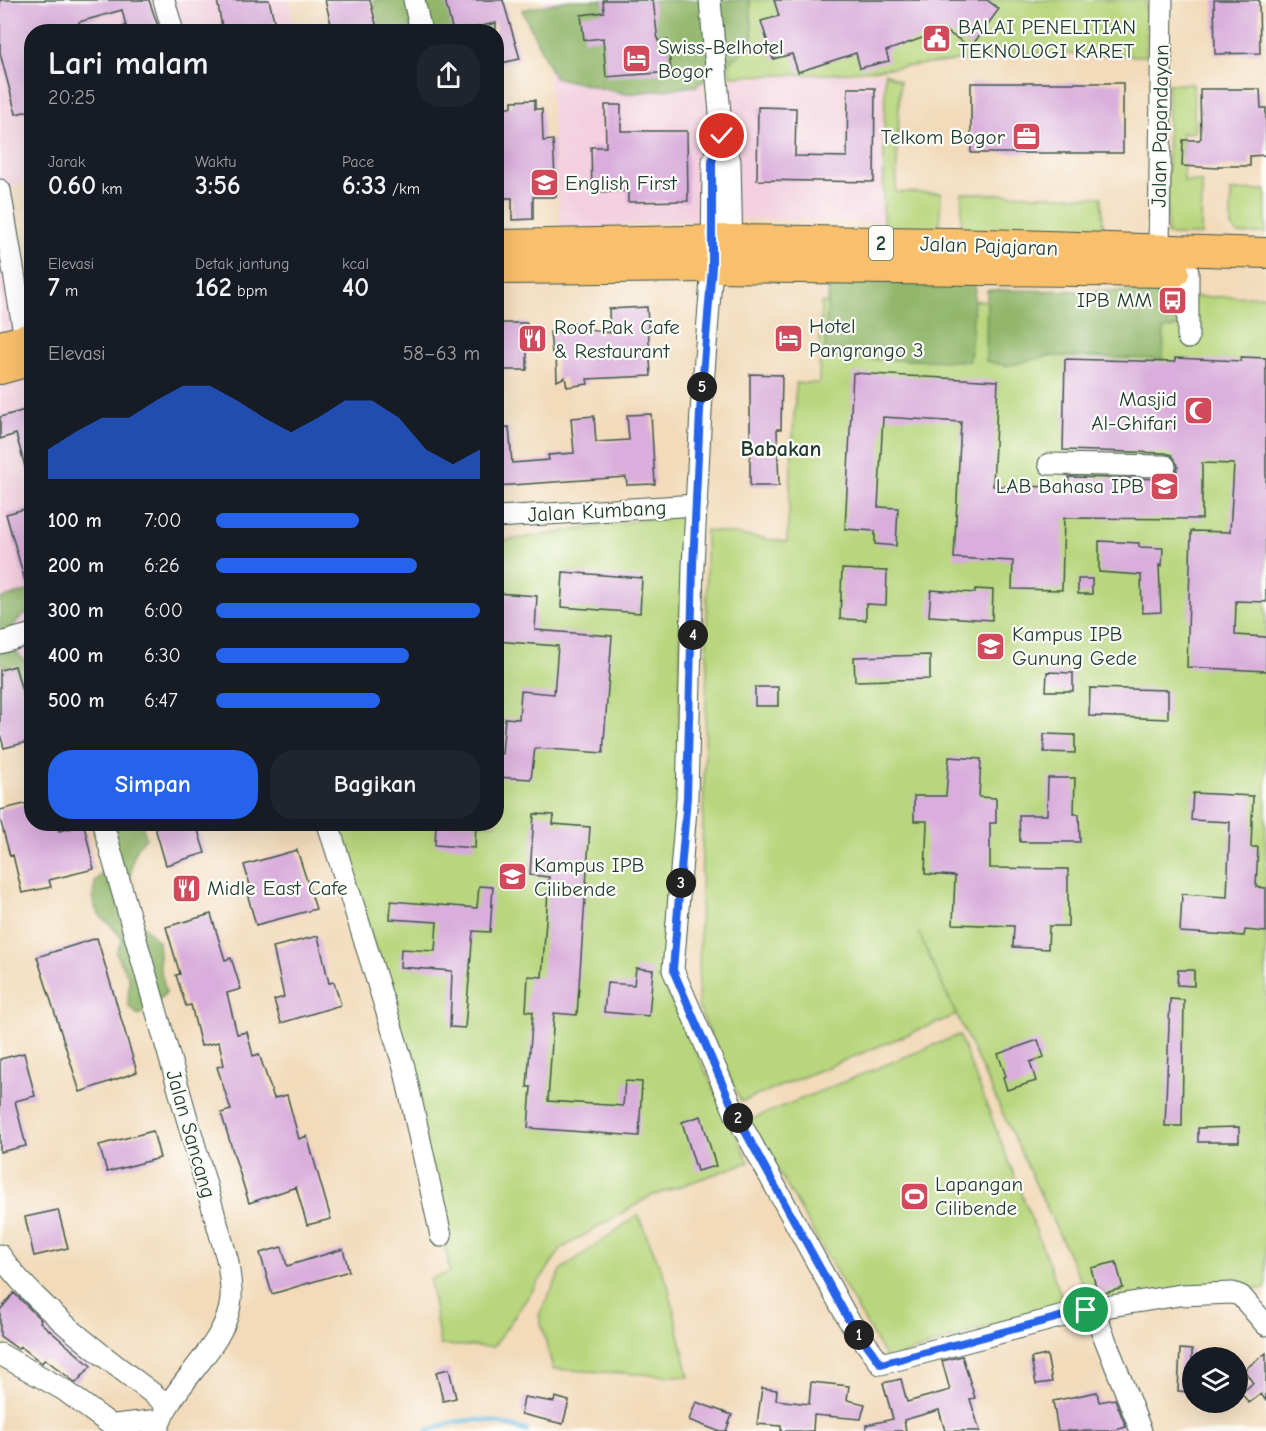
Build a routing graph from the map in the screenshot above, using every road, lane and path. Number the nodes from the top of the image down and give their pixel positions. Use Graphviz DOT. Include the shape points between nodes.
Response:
graph roads {
  1 [pos="164,0"];
  2 [pos="414,0"];
  3 [pos="710,0"];
  4 [pos="1162,0"];
  5 [pos="171,24"];
  6 [pos="419,24"];
  7 [pos="0,190"];
  8 [pos="504,245"];
  9 [pos="1159,252"];
  10 [pos="722,253"];
  11 [pos="1266,253"];
  12 [pos="504,268"];
  13 [pos="1188,272"];
  14 [pos="1266,272"];
  15 [pos="1188,338"];
  16 [pos="22,346"];
  17 [pos="0,369"];
  18 [pos="1049,464"];
  19 [pos="1165,466"];
  20 [pos="697,505"];
  21 [pos="504,517"];
  22 [pos="24,636"];
  23 [pos="0,643"];
  24 [pos="105,831"];
  25 [pos="330,831"];
  26 [pos="441,1236"];
  27 [pos="0,1255"];
  28 [pos="1094,1311"];
  29 [pos="1266,1325"];
  30 [pos="0,1354"];
  31 [pos="162,1419"];
  32 [pos="117,1428"];
  33 [pos="1141,1431"];
  1 -- 5 [label="street"];
  2 -- 6 [label="street"];
  3 -- 10 [label="street" via="722,136 712,161"];
  4 -- 9 [label="street, Jalan Papandayan"];
  7 -- 16 [label="street"];
  8 -- 10 [label="highway, Jalan Pajajaran / 2"];
  9 -- 10 [label="highway, Jalan Pajajaran / 2" via="952,243"];
  9 -- 11 [label="highway, Jalan Pajajaran / 2"];
  10 -- 12 [label="highway, Jalan Pajajaran / 2"];
  10 -- 13 [label="highway, Jalan Pajajaran / 2"];
  10 -- 20 [label="street" via="700,411"];
  13 -- 14 [label="highway, Jalan Pajajaran / 2"];
  13 -- 15 [label="street"];
  16 -- 17 [label="highway"];
  18 -- 19 [label="street"];
  20 -- 21 [label="street, Jalan Kumbang"];
  20 -- 28 [label="street" via="687,797 673,970 735,1113 848,1319 881,1364 1041,1320"];
  22 -- 23 [label="street"];
  24 -- 31 [label="street, Jalan Sancang" via="228,1262 231,1299 220,1332"];
  25 -- 26 [label="street" via="404,1066"];
  27 -- 31 [label="street" via="18,1280 108,1359"];
  28 -- 29 [label="street" via="1180,1295 1233,1293 1241,1296"];
  28 -- 33 [label="street"];
  30 -- 32 [label="street" via="64,1390"];
  31 -- 32 [label="street"];
}
